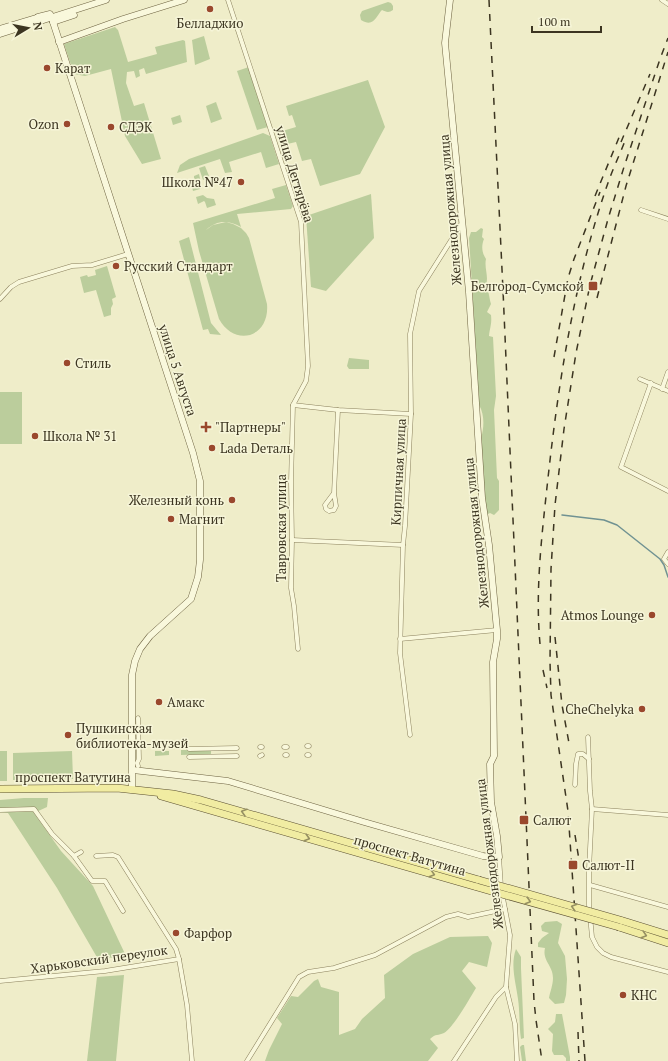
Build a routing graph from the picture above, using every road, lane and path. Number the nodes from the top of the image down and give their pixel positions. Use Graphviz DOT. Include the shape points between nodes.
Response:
graph roads {
  1 [pos="106,0"];
  2 [pos="111,0"];
  3 [pos="184,0"];
  4 [pos="228,0"];
  5 [pos="450,0"];
  6 [pos="662,0"];
  7 [pos="668,4"];
  8 [pos="50,20"];
  9 [pos="0,29"];
  10 [pos="0,34"];
  11 [pos="58,39"];
  12 [pos="641,210"];
  13 [pos="668,219"];
  14 [pos="462,223"];
  15 [pos="128,254"];
  16 [pos="0,299"];
  17 [pos="668,372"];
  18 [pos="640,379"];
  19 [pos="651,384"];
  20 [pos="662,389"];
  21 [pos="668,391"];
  22 [pos="293,405"];
  23 [pos="338,410"];
  24 [pos="411,414"];
  25 [pos="668,491"];
  26 [pos="334,493"];
  27 [pos="292,540"];
  28 [pos="403,545"];
  29 [pos="668,552"];
  30 [pos="668,564"];
  31 [pos="497,630"];
  32 [pos="400,639"];
  33 [pos="298,649"];
  34 [pos="138,718"];
  35 [pos="410,735"];
  36 [pos="588,737"];
  37 [pos="189,748"];
  38 [pos="236,748"];
  39 [pos="237,756"];
  40 [pos="190,757"];
  41 [pos="590,759"];
  42 [pos="137,763"];
  43 [pos="576,785"];
  44 [pos="0,789"];
  45 [pos="132,789"];
  46 [pos="592,809"];
  47 [pos="0,810"];
  48 [pos="668,815"];
  49 [pos="82,852"];
  50 [pos="74,856"];
  51 [pos="96,856"];
  52 [pos="499,856"];
  53 [pos="590,885"];
  54 [pos="668,907"];
  55 [pos="505,909"];
  56 [pos="124,911"];
  57 [pos="620,924"];
  58 [pos="668,935"];
  59 [pos="668,943"];
  60 [pos="179,958"];
  61 [pos="668,972"];
  62 [pos="0,981"];
  63 [pos="506,987"];
  64 [pos="192,1061"];
  65 [pos="247,1061"];
  66 [pos="454,1061"];
  67 [pos="517,1061"];
  1 -- 8 [label="street"];
  2 -- 8 [label="street" via="94,8"];
  3 -- 11 [label="street"];
  4 -- 22 [label="street, улица Дегтярёва" via="301,222 308,366 306,381"];
  5 -- 14 [label="street, Железнодорожная улица" via="445,43"];
  6 -- 7 [label="street"];
  8 -- 9 [label="street" via="36,18"];
  8 -- 10 [label="street"];
  8 -- 11 [label="street, улица 5 Августа"];
  11 -- 15 [label="street, улица 5 Августа"];
  12 -- 13 [label="street"];
  14 -- 24 [label="street, Кирпичная улица" via="419,291 410,334"];
  14 -- 31 [label="street, Железнодорожная улица" via="482,498"];
  15 -- 16 [label="street" via="92,265 72,266 19,282"];
  15 -- 42 [label="street, улица 5 Августа" via="200,481 200,560 190,600 150,636 135,661 132,675"];
  17 -- 20 [label="street"];
  18 -- 19 [label="street"];
  19 -- 20 [label="street"];
  19 -- 25 [label="street" via="621,467"];
  20 -- 21 [label="street"];
  22 -- 23 [label="street"];
  22 -- 27 [label="street, Тавровская улица"];
  23 -- 24 [label="street"];
  23 -- 26 [label="street"];
  24 -- 28 [label="street, Кирпичная улица"];
  27 -- 28 [label="street"];
  27 -- 33 [label="street, Тавровская улица" via="291,588"];
  28 -- 32 [label="street, Кирпичная улица"];
  29 -- 30 [label="street" via="664,559"];
  31 -- 32 [label="street"];
  31 -- 52 [label="street, Железнодорожная улица" via="493,662 494,756 490,764 491,802"];
  32 -- 35 [label="street, Кирпичная улица"];
  34 -- 42 [label="street" via="140,748"];
  36 -- 41 [label="street"];
  37 -- 38 [label="street"];
  39 -- 40 [label="street"];
  41 -- 43 [label="street" via="578,754"];
  41 -- 46 [label="street"];
  42 -- 45 [label="street, улица 5 Августа"];
  42 -- 52 [label="street" via="228,781 483,856"];
  44 -- 45 [label="main road, проспект Ватутина"];
  45 -- 57 [label="main road, проспект Ватутина, bridge"];
  46 -- 48 [label="street"];
  46 -- 53 [label="street"];
  47 -- 50 [label="street" via="34,809 52,834"];
  49 -- 50 [label="street"];
  50 -- 56 [label="street" via="92,881 105,881"];
  51 -- 60 [label="street, Харьковский переулок" via="118,857"];
  52 -- 55 [label="street, Железнодорожная улица"];
  53 -- 54 [label="street"];
  53 -- 61 [label="street" via="592,938 597,947 611,957"];
  55 -- 63 [label="street, Железнодорожная улица" via="510,935"];
  55 -- 65 [label="street" via="468,918 458,914 446,917 375,955 334,968 308,972 299,977"];
  57 -- 58 [label="main road, проспект Ватутина"];
  57 -- 59 [label="main road, проспект Ватутина, one-way"];
  60 -- 62 [label="street, Харьковский переулок" via="105,971"];
  60 -- 64 [label="street" via="187,1005"];
  63 -- 66 [label="street" via="496,997"];
  63 -- 67 [label="street, Железнодорожная улица" via="515,1024"];
}
